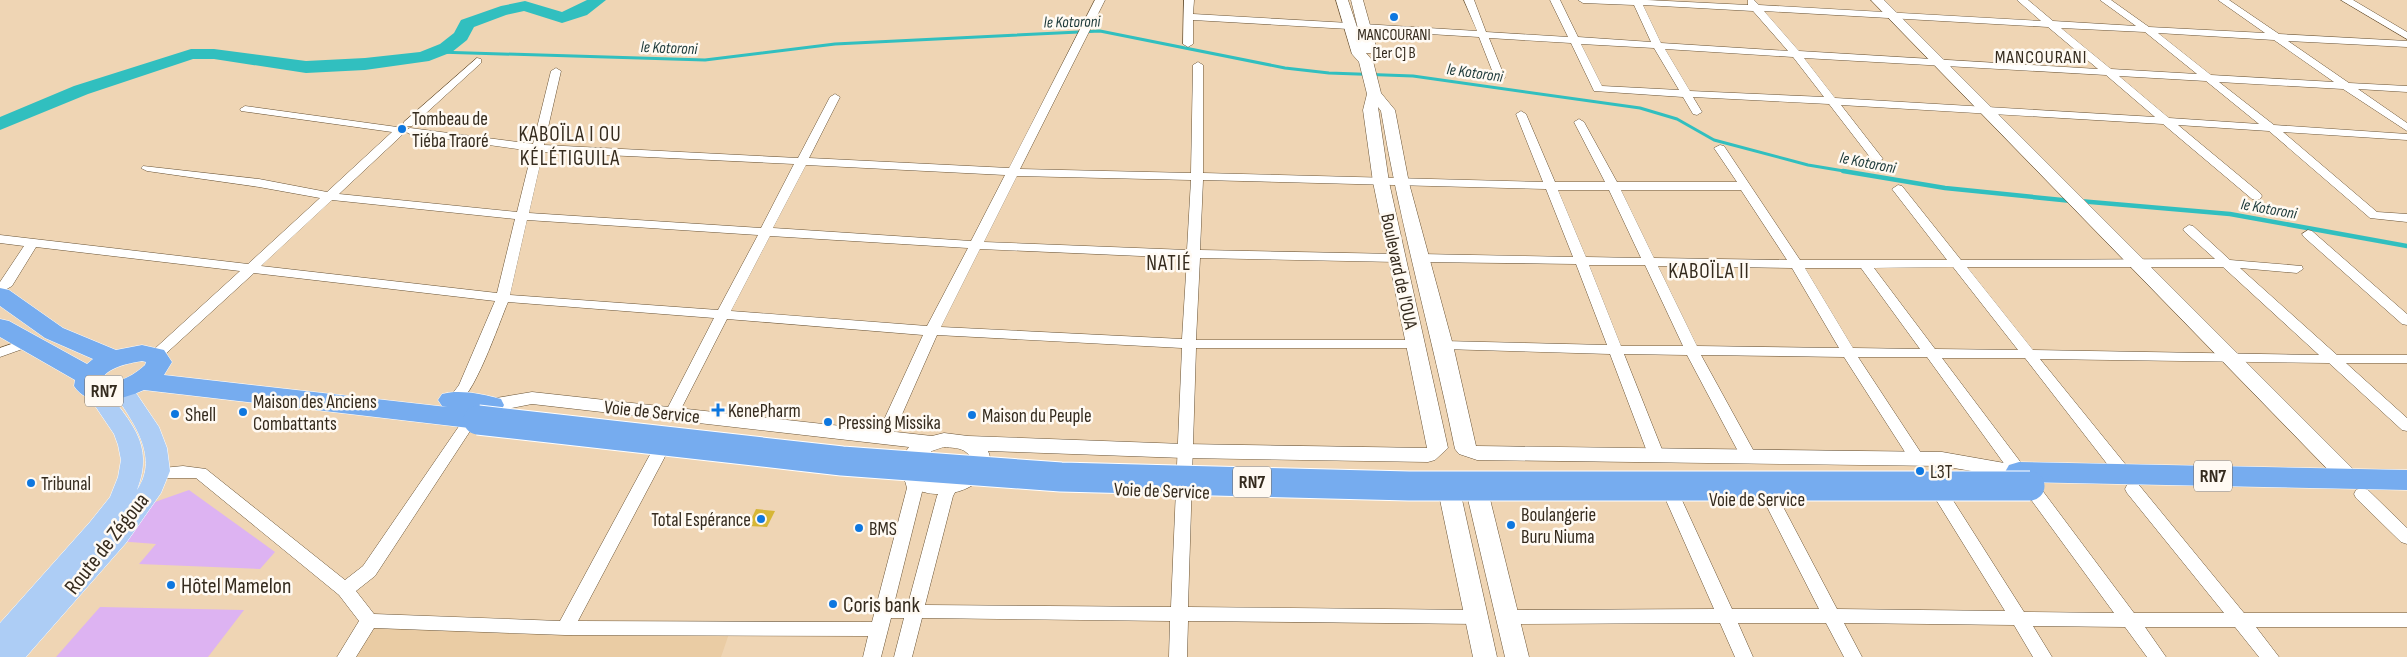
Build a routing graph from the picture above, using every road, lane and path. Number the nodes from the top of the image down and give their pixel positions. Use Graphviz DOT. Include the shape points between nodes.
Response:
graph roads {
  1 [pos="1100,0"];
  2 [pos="1189,0"];
  3 [pos="1342,0"];
  4 [pos="1356,0"];
  5 [pos="1469,0"];
  6 [pos="1555,0"];
  7 [pos="1583,0"];
  8 [pos="1877,0"];
  9 [pos="2022,0"];
  10 [pos="2105,0"];
  11 [pos="2223,0"];
  12 [pos="2346,0"];
  13 [pos="1637,1"];
  14 [pos="1751,3"];
  15 [pos="1892,16"];
  16 [pos="1188,17"];
  17 [pos="2051,25"];
  18 [pos="1349,26"];
  19 [pos="1363,27"];
  20 [pos="2149,31"];
  21 [pos="1484,35"];
  22 [pos="2407,36"];
  23 [pos="2276,37"];
  24 [pos="1080,40"];
  25 [pos="1574,41"];
  26 [pos="1188,44"];
  27 [pos="2407,44"];
  28 [pos="1658,46"];
  29 [pos="1796,54"];
  30 [pos="477,61"];
  31 [pos="1940,64"];
  32 [pos="1198,65"];
  33 [pos="556,71"];
  34 [pos="2109,72"];
  35 [pos="1370,76"];
  36 [pos="1500,78"];
  37 [pos="2209,78"];
  38 [pos="2347,86"];
  39 [pos="2407,89"];
  40 [pos="1687,94"];
  41 [pos="835,97"];
  42 [pos="1834,102"];
  43 [pos="245,109"];
  44 [pos="1987,109"];
  45 [pos="1697,112"];
  46 [pos="1521,114"];
  47 [pos="1579,122"];
  48 [pos="2169,122"];
  49 [pos="2407,128"];
  50 [pos="402,130"];
  51 [pos="2274,130"];
  52 [pos="2407,137"];
  53 [pos="537,148"];
  54 [pos="1720,148"];
  55 [pos="1877,159"];
  56 [pos="802,162"];
  57 [pos="147,168"];
  58 [pos="1013,172"];
  59 [pos="1196,178"];
  60 [pos="1381,182"];
  61 [pos="1401,182"];
  62 [pos="1551,186"];
  63 [pos="1613,186"];
  64 [pos="1744,186"];
  65 [pos="1898,189"];
  66 [pos="328,196"];
  67 [pos="2256,196"];
  68 [pos="521,216"];
  69 [pos="2407,218"];
  70 [pos="2189,229"];
  71 [pos="765,232"];
  72 [pos="2308,234"];
  73 [pos="0,239"];
  74 [pos="33,242"];
  75 [pos="975,245"];
  76 [pos="1192,254"];
  77 [pos="1397,258"];
  78 [pos="1420,258"];
  79 [pos="1581,261"];
  80 [pos="2226,262"];
  81 [pos="1649,263"];
  82 [pos="1796,264"];
  83 [pos="1865,264"];
  84 [pos="1956,264"];
  85 [pos="2137,264"];
  86 [pos="252,268"];
  87 [pos="2297,269"];
  88 [pos="0,289"];
  89 [pos="0,295"];
  90 [pos="503,298"];
  91 [pos="723,314"];
  92 [pos="2407,321"];
  93 [pos="0,326"];
  94 [pos="932,331"];
  95 [pos="26,343"];
  96 [pos="1188,344"];
  97 [pos="1416,344"];
  98 [pos="1443,345"];
  99 [pos="1616,350"];
  100 [pos="1692,351"];
  101 [pos="0,353"];
  102 [pos="1849,353"];
  103 [pos="1932,353"];
  104 [pos="2028,354"];
  105 [pos="2332,358"];
  106 [pos="115,359"];
  107 [pos="2233,359"];
  108 [pos="2407,359"];
  109 [pos="144,373"];
  110 [pos="92,384"];
  111 [pos="473,411"];
  112 [pos="672,413"];
  113 [pos="2407,426"];
  114 [pos="884,437"];
  115 [pos="932,443"];
  116 [pos="968,443"];
  117 [pos="661,449"];
  118 [pos="1184,451"];
  119 [pos="1472,451"];
  120 [pos="1433,452"];
  121 [pos="1658,457"];
  122 [pos="1749,457"];
  123 [pos="1917,459"];
  124 [pos="158,473"];
  125 [pos="912,477"];
  126 [pos="971,478"];
  127 [pos="2024,479"];
  128 [pos="2407,480"];
  129 [pos="2128,481"];
  130 [pos="950,487"];
  131 [pos="2356,487"];
  132 [pos="1183,492"];
  133 [pos="1480,493"];
  134 [pos="1446,494"];
  135 [pos="2407,495"];
  136 [pos="1674,498"];
  137 [pos="1943,498"];
  138 [pos="1771,499"];
  139 [pos="2407,538"];
  140 [pos="345,590"];
  141 [pos="884,612"];
  142 [pos="914,612"];
  143 [pos="1179,614"];
  144 [pos="1508,616"];
  145 [pos="1728,616"];
  146 [pos="1832,616"];
  147 [pos="1477,617"];
  148 [pos="2018,618"];
  149 [pos="2132,620"];
  150 [pos="2241,620"];
  151 [pos="2407,620"];
  152 [pos="369,621"];
  153 [pos="565,628"];
  154 [pos="879,630"];
  155 [pos="0,642"];
  156 [pos="8,657"];
  157 [pos="346,657"];
  158 [pos="872,657"];
  159 [pos="903,657"];
  160 [pos="1178,657"];
  161 [pos="1485,657"];
  162 [pos="1517,657"];
  163 [pos="1744,657"];
  164 [pos="1853,657"];
  165 [pos="2043,657"];
  166 [pos="2157,657"];
  167 [pos="2270,657"];
  1 -- 24 [label="street"];
  2 -- 16 [label="street"];
  3 -- 18 [label="main road"];
  4 -- 19 [label="main road"];
  5 -- 21 [label="street"];
  6 -- 25 [label="street"];
  7 -- 13 [label="street"];
  8 -- 15 [label="main road"];
  9 -- 17 [label="street"];
  10 -- 20 [label="street"];
  11 -- 23 [label="street"];
  12 -- 22 [label="street"];
  13 -- 14 [label="street"];
  13 -- 28 [label="street"];
  14 -- 15 [label="street"];
  14 -- 29 [label="street"];
  15 -- 17 [label="street"];
  15 -- 31 [label="main road"];
  16 -- 18 [label="street"];
  16 -- 26 [label="street"];
  17 -- 20 [label="street"];
  17 -- 34 [label="street"];
  18 -- 35 [label="main road"];
  19 -- 21 [label="street"];
  19 -- 35 [label="main road, Boulevard de l'OUA" via="1372,55"];
  20 -- 23 [label="street"];
  20 -- 37 [label="street"];
  21 -- 25 [label="street"];
  21 -- 36 [label="street"];
  23 -- 27 [label="street"];
  23 -- 38 [label="street"];
  24 -- 58 [label="street"];
  25 -- 28 [label="street"];
  25 -- 40 [label="street" via="1598,89"];
  28 -- 29 [label="street"];
  28 -- 40 [label="street"];
  29 -- 31 [label="street"];
  29 -- 42 [label="street"];
  30 -- 50 [label="street"];
  31 -- 34 [label="street"];
  31 -- 44 [label="main road"];
  32 -- 59 [label="street"];
  33 -- 53 [label="street"];
  34 -- 37 [label="street"];
  34 -- 48 [label="street"];
  35 -- 60 [label="main road, Boulevard de l'OUA" via="1370,110"];
  35 -- 61 [label="main road" via="1388,110"];
  37 -- 38 [label="street"];
  37 -- 51 [label="street"];
  38 -- 39 [label="street"];
  38 -- 49 [label="street"];
  40 -- 42 [label="street"];
  40 -- 45 [label="street"];
  41 -- 56 [label="street"];
  42 -- 44 [label="street"];
  42 -- 55 [label="street"];
  43 -- 50 [label="street"];
  44 -- 48 [label="street"];
  44 -- 85 [label="main road"];
  46 -- 62 [label="street"];
  47 -- 63 [label="street"];
  48 -- 51 [label="street"];
  48 -- 67 [label="street"];
  50 -- 53 [label="street"];
  50 -- 66 [label="street"];
  51 -- 52 [label="street"];
  51 -- 69 [label="street" via="2374,215"];
  53 -- 56 [label="street"];
  53 -- 68 [label="street"];
  54 -- 64 [label="street"];
  56 -- 58 [label="street"];
  56 -- 71 [label="street"];
  57 -- 66 [label="street"];
  58 -- 59 [label="street"];
  58 -- 75 [label="street"];
  59 -- 60 [label="street"];
  59 -- 76 [label="street"];
  60 -- 61 [label="street"];
  60 -- 77 [label="main road, Boulevard de l'OUA"];
  61 -- 62 [label="street"];
  61 -- 78 [label="main road"];
  62 -- 63 [label="street"];
  62 -- 79 [label="street"];
  63 -- 64 [label="street"];
  63 -- 81 [label="street"];
  64 -- 82 [label="street"];
  65 -- 84 [label="street"];
  66 -- 68 [label="street"];
  66 -- 86 [label="street"];
  68 -- 71 [label="street"];
  68 -- 90 [label="street"];
  70 -- 80 [label="street"];
  71 -- 75 [label="street"];
  71 -- 91 [label="street"];
  72 -- 92 [label="street"];
  73 -- 74 [label="street"];
  74 -- 86 [label="street"];
  74 -- 88 [label="street"];
  75 -- 76 [label="street"];
  75 -- 94 [label="street"];
  76 -- 77 [label="street"];
  76 -- 96 [label="street"];
  77 -- 97 [label="main road, Boulevard de l'OUA"];
  78 -- 79 [label="street"];
  78 -- 98 [label="main road"];
  79 -- 81 [label="street"];
  79 -- 99 [label="street"];
  80 -- 85 [label="street"];
  80 -- 87 [label="street"];
  80 -- 105 [label="street"];
  81 -- 82 [label="street"];
  81 -- 100 [label="street"];
  82 -- 83 [label="street"];
  82 -- 102 [label="street"];
  83 -- 84 [label="street"];
  83 -- 103 [label="street"];
  84 -- 85 [label="street"];
  84 -- 104 [label="street"];
  85 -- 107 [label="main road"];
  86 -- 90 [label="street"];
  86 -- 109 [label="street"];
  89 -- 106 [label="highway, RN7" via="54,333"];
  90 -- 91 [label="street"];
  90 -- 111 [label="street" via="466,386"];
  91 -- 94 [label="street"];
  91 -- 112 [label="street"];
  93 -- 95 [label="highway, RN7"];
  94 -- 96 [label="street"];
  94 -- 114 [label="street"];
  95 -- 101 [label="street"];
  95 -- 110 [label="highway, RN7" via="75,367"];
  96 -- 97 [label="street"];
  96 -- 118 [label="street"];
  97 -- 120 [label="main road, Boulevard de l'OUA"];
  98 -- 99 [label="street"];
  98 -- 119 [label="main road"];
  99 -- 100 [label="street"];
  99 -- 121 [label="street"];
  100 -- 102 [label="street"];
  100 -- 122 [label="street"];
  102 -- 103 [label="street"];
  102 -- 123 [label="street"];
  103 -- 104 [label="street"];
  103 -- 127 [label="street"];
  104 -- 107 [label="street"];
  104 -- 129 [label="street"];
  105 -- 107 [label="street"];
  105 -- 108 [label="street"];
  105 -- 113 [label="street"];
  106 -- 109 [label="highway, RN7" via="142,353"];
  106 -- 110 [label="highway, RN7" via="99,367"];
  107 -- 131 [label="main road"];
  109 -- 110 [label="highway, RN7"];
  109 -- 111 [label="highway, RN7"];
  109 -- 124 [label="main road, Route de Zégoua" via="147,423"];
  110 -- 155 [label="main road, Route de Zégoua" via="130,445 134,460 130,478 121,500 99,529"];
  111 -- 112 [label="main road, Voie de Service" via="532,398"];
  111 -- 117 [label="main road, Voie de Service" via="491,428"];
  111 -- 127 [label="highway, RN7, bridge" via="927,469 1059,477 1195,482 1768,486 1942,484"];
  111 -- 140 [label="street" via="369,571"];
  112 -- 114 [label="main road, Voie de Service"];
  114 -- 115 [label="main road, Voie de Service"];
  115 -- 116 [label="main road" via="956,440"];
  115 -- 125 [label="main road" via="914,454 910,470"];
  116 -- 118 [label="main road"];
  116 -- 126 [label="main road" via="976,447 982,462"];
  117 -- 125 [label="main road, Voie de Service"];
  117 -- 153 [label="street"];
  118 -- 120 [label="main road"];
  118 -- 132 [label="street"];
  119 -- 120 [label="main road"];
  119 -- 121 [label="main road"];
  119 -- 133 [label="main road" via="1486,460 1495,476 1493,483"];
  120 -- 134 [label="main road" via="1422,464 1422,472 1433,487"];
  121 -- 122 [label="main road"];
  122 -- 123 [label="main road"];
  123 -- 127 [label="main road" via="1942,459"];
  124 -- 140 [label="street" via="200,473"];
  124 -- 156 [label="main road, Route de Zégoua" via="141,506 124,529"];
  125 -- 130 [label="main road" via="928,486"];
  125 -- 141 [label="street" via="915,488"];
  126 -- 130 [label="main road"];
  126 -- 132 [label="main road, Voie de Service"];
  127 -- 129 [label="highway, RN7"];
  127 -- 137 [label="main road, Voie de Service" via="2001,496"];
  127 -- 149 [label="street"];
  128 -- 131 [label="highway, RN7"];
  129 -- 131 [label="highway, RN7"];
  129 -- 150 [label="street"];
  130 -- 142 [label="street"];
  131 -- 135 [label="highway, RN7"];
  131 -- 139 [label="street"];
  132 -- 134 [label="main road, Voie de Service"];
  132 -- 143 [label="street"];
  133 -- 134 [label="main road" via="1466,497"];
  133 -- 136 [label="main road, Voie de Service"];
  133 -- 144 [label="main road"];
  134 -- 147 [label="main road"];
  136 -- 138 [label="main road, Voie de Service"];
  136 -- 145 [label="street"];
  137 -- 138 [label="main road, Voie de Service"];
  137 -- 148 [label="street"];
  138 -- 146 [label="street"];
  140 -- 152 [label="street"];
  141 -- 142 [label="street"];
  141 -- 154 [label="street"];
  142 -- 143 [label="street"];
  142 -- 159 [label="street"];
  143 -- 147 [label="street"];
  143 -- 160 [label="street"];
  144 -- 145 [label="street"];
  144 -- 162 [label="main road"];
  145 -- 146 [label="street"];
  145 -- 163 [label="street"];
  146 -- 148 [label="street"];
  146 -- 164 [label="street"];
  147 -- 161 [label="main road"];
  148 -- 149 [label="street"];
  148 -- 165 [label="street"];
  149 -- 150 [label="street"];
  149 -- 166 [label="street"];
  150 -- 151 [label="street"];
  150 -- 167 [label="street"];
  152 -- 153 [label="street"];
  152 -- 157 [label="street"];
  153 -- 154 [label="street"];
  154 -- 158 [label="street"];
}
